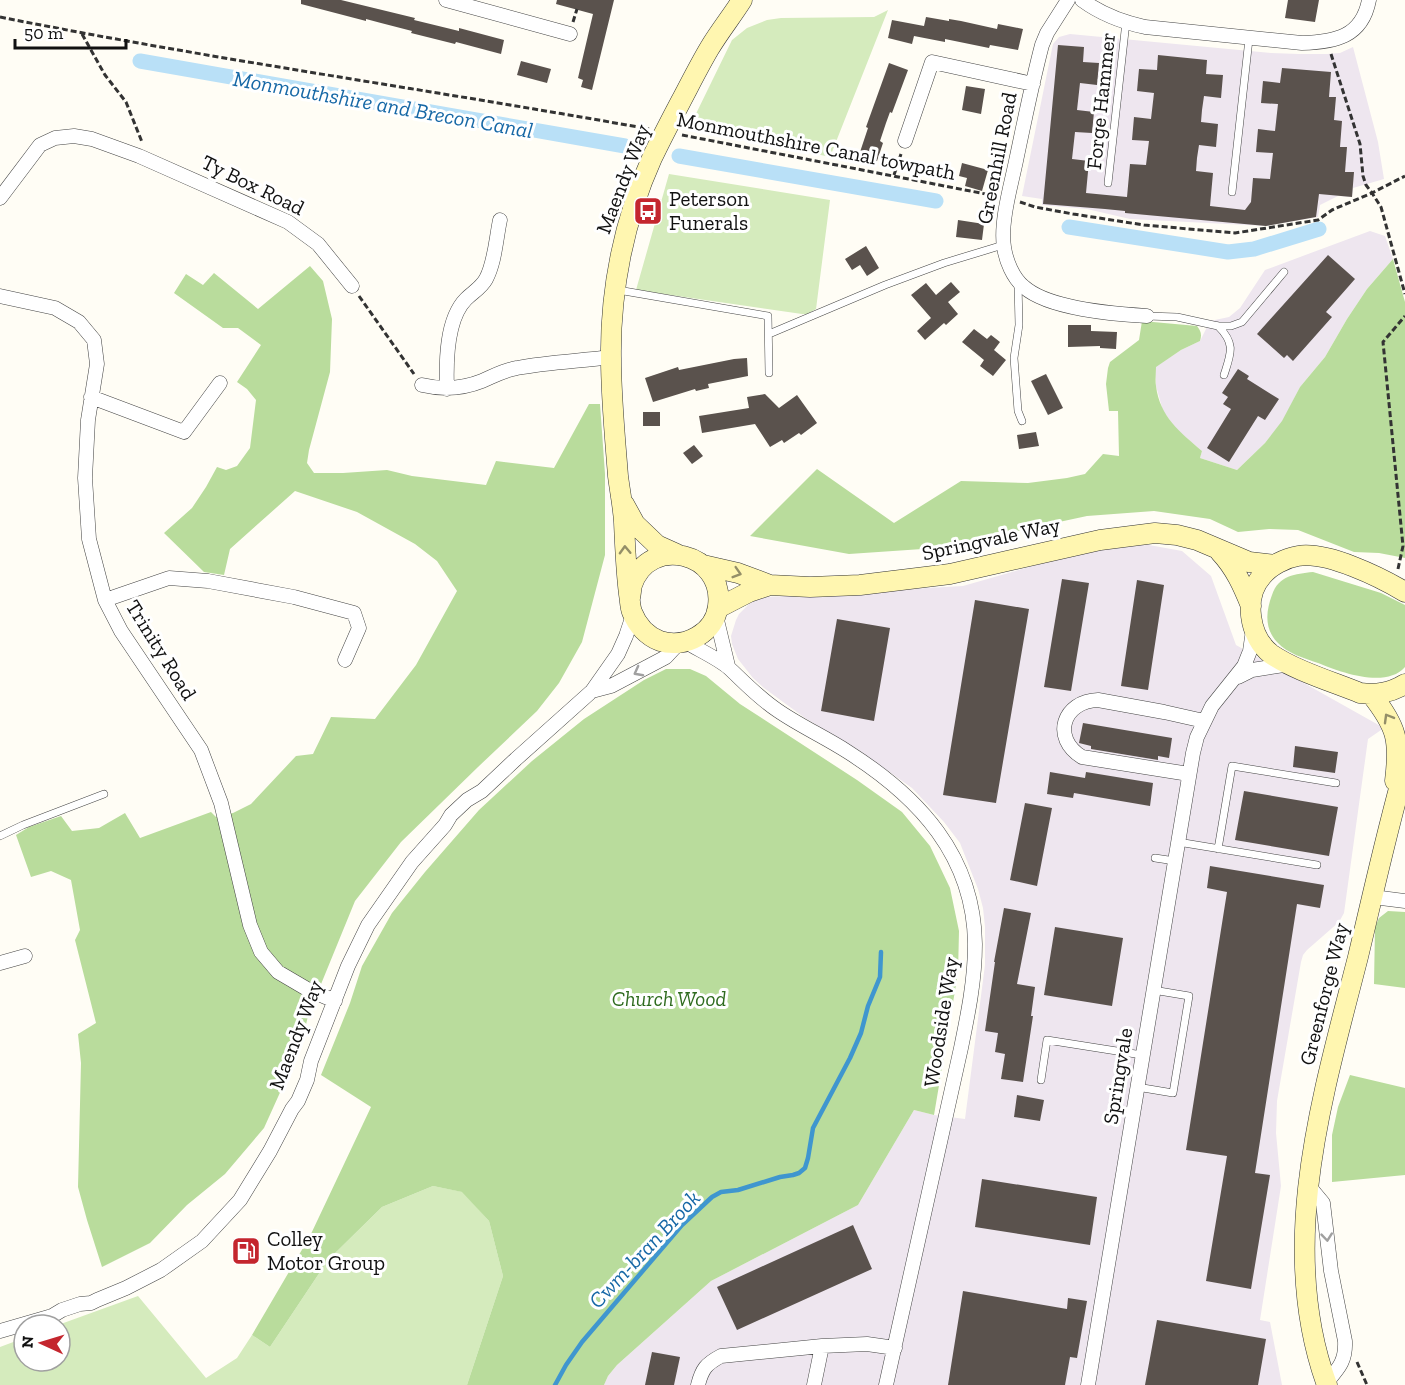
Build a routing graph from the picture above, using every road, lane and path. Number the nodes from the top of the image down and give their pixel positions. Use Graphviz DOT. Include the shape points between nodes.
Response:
graph roads {
  1 [pos="446,0"];
  2 [pos="742,0"];
  3 [pos="1068,0"];
  4 [pos="1082,0"];
  5 [pos="1369,0"];
  6 [pos="0,17"];
  7 [pos="1126,22"];
  8 [pos="82,34"];
  9 [pos="570,34"];
  10 [pos="1249,39"];
  11 [pos="1328,41"];
  12 [pos="1033,84"];
  13 [pos="665,132"];
  14 [pos="904,141"];
  15 [pos="149,161"];
  16 [pos="894,176"];
  17 [pos="1405,176"];
  18 [pos="1108,183"];
  19 [pos="1232,192"];
  20 [pos="1372,193"];
  21 [pos="0,198"];
  22 [pos="1008,199"];
  23 [pos="500,220"];
  24 [pos="1003,245"];
  25 [pos="1284,272"];
  26 [pos="1018,281"];
  27 [pos="352,286"];
  28 [pos="615,290"];
  29 [pos="1405,294"];
  30 [pos="0,296"];
  31 [pos="1147,316"];
  32 [pos="1405,316"];
  33 [pos="1218,326"];
  34 [pos="769,334"];
  35 [pos="611,357"];
  36 [pos="769,373"];
  37 [pos="1224,375"];
  38 [pos="220,383"];
  39 [pos="422,385"];
  40 [pos="447,389"];
  41 [pos="91,397"];
  42 [pos="1022,421"];
  43 [pos="623,501"];
  44 [pos="1218,550"];
  45 [pos="678,554"];
  46 [pos="703,565"];
  47 [pos="1275,565"];
  48 [pos="770,585"];
  49 [pos="1402,590"];
  50 [pos="105,600"];
  51 [pos="1251,606"];
  52 [pos="632,607"];
  53 [pos="717,612"];
  54 [pos="1253,630"];
  55 [pos="682,643"];
  56 [pos="345,660"];
  57 [pos="1290,664"];
  58 [pos="728,666"];
  59 [pos="1236,678"];
  60 [pos="1405,684"];
  61 [pos="592,692"];
  62 [pos="1371,694"];
  63 [pos="1204,721"];
  64 [pos="1405,767"];
  65 [pos="1189,774"];
  66 [pos="1336,783"];
  67 [pos="105,794"];
  68 [pos="1391,816"];
  69 [pos="0,836"];
  70 [pos="1178,842"];
  71 [pos="1218,849"];
  72 [pos="1155,858"];
  73 [pos="1175,861"];
  74 [pos="1317,865"];
  75 [pos="1373,897"];
  76 [pos="1405,901"];
  77 [pos="25,956"];
  78 [pos="0,963"];
  79 [pos="1153,990"];
  80 [pos="335,1001"];
  81 [pos="1143,1056"];
  82 [pos="1041,1080"];
  83 [pos="1137,1087"];
  84 [pos="1308,1185"];
  85 [pos="0,1331"];
  86 [pos="822,1346"];
  87 [pos="895,1348"];
  88 [pos="1346,1352"];
  89 [pos="1326,1384"];
  90 [pos="698,1385"];
  91 [pos="814,1385"];
  92 [pos="886,1385"];
  93 [pos="1088,1385"];
  94 [pos="1367,1385"];
  1 -- 9 [label="street"];
  2 -- 13 [label="street, Maendy Way" via="709,49"];
  3 -- 12 [label="street, Greenhill Road" via="1042,45"];
  4 -- 7 [label="street"];
  5 -- 11 [label="street" via="1357,28"];
  6 -- 8 [label="path, Monmouthshire Canal towpath"];
  7 -- 10 [label="street"];
  7 -- 18 [label="lane, Forge Hammer"];
  8 -- 13 [label="path, Monmouthshire Canal towpath"];
  8 -- 15 [label="path" via="126,102"];
  10 -- 11 [label="street" via="1302,44"];
  10 -- 19 [label="lane"];
  11 -- 20 [label="path" via="1360,144 1363,177"];
  12 -- 14 [label="street, Greenhill Road" via="932,62"];
  12 -- 22 [label="street, Greenhill Road"];
  13 -- 16 [label="path, Monmouthshire Canal towpath"];
  13 -- 28 [label="street, Maendy Way" via="635,202 621,249"];
  14 -- 16 [label="path"];
  15 -- 21 [label="street, Ty Box Road" via="92,139 54,138 40,145"];
  15 -- 27 [label="street, Ty Box Road" via="288,222 318,244"];
  16 -- 22 [label="path, Monmouthshire Canal towpath"];
  17 -- 20 [label="path, Monmouthshire Canal towpath"];
  20 -- 22 [label="path, Monmouthshire Canal towpath" via="1318,220 1235,233 1144,225"];
  20 -- 29 [label="path" via="1381,207"];
  22 -- 24 [label="street, Greenhill Road"];
  23 -- 40 [label="street" via="485,280 466,299 452,326"];
  24 -- 26 [label="street, Greenhill Road"];
  24 -- 34 [label="lane" via="885,285"];
  25 -- 33 [label="lane" via="1242,322"];
  26 -- 31 [label="street" via="1030,292 1052,301 1107,313"];
  26 -- 42 [label="lane" via="1019,325 1014,358"];
  27 -- 39 [label="path"];
  28 -- 34 [label="lane" via="768,316"];
  28 -- 35 [label="street, Maendy Way"];
  30 -- 41 [label="street, Trinity Road" via="55,308 79,322 94,340 97,364"];
  31 -- 33 [label="lane" via="1177,317"];
  32 -- 49 [label="path" via="1383,342 1403,546"];
  33 -- 37 [label="lane" via="1230,346"];
  34 -- 36 [label="lane"];
  35 -- 40 [label="street" via="516,368"];
  35 -- 43 [label="street, Maendy Way"];
  38 -- 41 [label="street" via="184,432"];
  39 -- 40 [label="street"];
  41 -- 50 [label="street, Trinity Road" via="85,478 88,539"];
  43 -- 45 [label="street, Maendy Way" via="635,524 657,545"];
  52 -- 43 [label="street, Maendy Way, one-way"];
  44 -- 47 [label="street, Springvale Way" via="1249,562"];
  44 -- 48 [label="street, Springvale Way" via="1187,537 1155,533 1100,540 939,576 860,585"];
  44 -- 51 [label="street, Springvale Way" via="1242,582"];
  45 -- 46 [label="street, Maendy Way"];
  45 -- 52 [label="street, Maendy Way" via="663,556 640,571 633,584"];
  46 -- 48 [label="street, Springvale Way, one-way"];
  46 -- 53 [label="street" via="717,584"];
  47 -- 49 [label="street" via="1298,556 1317,556 1352,566"];
  47 -- 51 [label="street" via="1253,590"];
  48 -- 53 [label="street, Springvale Way" via="749,592"];
  50 -- 56 [label="street" via="169,578 294,597 354,613 359,628"];
  50 -- 80 [label="street, Trinity Road" via="121,631 201,750 221,802 250,925 261,952 278,972"];
  51 -- 54 [label="street"];
  52 -- 55 [label="street" via="640,627 648,634 668,643"];
  52 -- 61 [label="street, Maendy Way" via="618,654"];
  53 -- 55 [label="street, Maendy Way" via="709,628"];
  53 -- 58 [label="street"];
  54 -- 57 [label="street" via="1270,653"];
  54 -- 59 [label="street, Springvale" via="1250,651"];
  55 -- 58 [label="street, Woodside Way"];
  55 -- 61 [label="street, Maendy Way, one-way" via="666,657"];
  57 -- 59 [label="street, Springvale" via="1252,670"];
  57 -- 62 [label="street"];
  58 -- 87 [label="street, Woodside Way" via="777,711 849,752 911,800 944,839 967,889 975,943 971,996"];
  59 -- 63 [label="street, Springvale" via="1212,705"];
  60 -- 62 [label="street"];
  61 -- 80 [label="street, Maendy Way" via="467,800 412,862 368,925"];
  68 -- 62 [label="street, Greenforge Way, one-way" via="1397,744 1388,717"];
  63 -- 65 [label="street, Springvale"];
  63 -- 65 [label="street" via="1088,700 1072,709 1064,726 1067,744 1082,757"];
  64 -- 68 [label="street, Greenforge Way"];
  65 -- 70 [label="street, Springvale"];
  66 -- 71 [label="lane" via="1232,766"];
  67 -- 69 [label="lane"];
  68 -- 75 [label="street, Greenforge Way"];
  70 -- 71 [label="lane"];
  70 -- 73 [label="street, Springvale"];
  71 -- 74 [label="lane"];
  72 -- 73 [label="lane"];
  73 -- 79 [label="street, Springvale"];
  75 -- 76 [label="street"];
  75 -- 84 [label="street, Greenforge Way" via="1335,1048"];
  77 -- 78 [label="street"];
  79 -- 81 [label="street, Springvale"];
  79 -- 83 [label="lane" via="1189,996 1173,1093"];
  80 -- 85 [label="street, Maendy Way" via="298,1101 240,1200 202,1240 161,1270 126,1288"];
  81 -- 82 [label="lane" via="1047,1040"];
  81 -- 83 [label="street, Springvale"];
  83 -- 93 [label="street, Springvale"];
  84 -- 88 [label="street, one-way" via="1323,1203"];
  84 -- 89 [label="street, Greenforge Way" via="1304,1229 1308,1311"];
  86 -- 87 [label="street" via="867,1344"];
  86 -- 90 [label="street" via="721,1356 704,1369"];
  86 -- 91 [label="street"];
  87 -- 92 [label="street, Woodside Way"];
  88 -- 89 [label="street, Greenforge Way"];
  88 -- 94 [label="path" via="1355,1359"];
}
